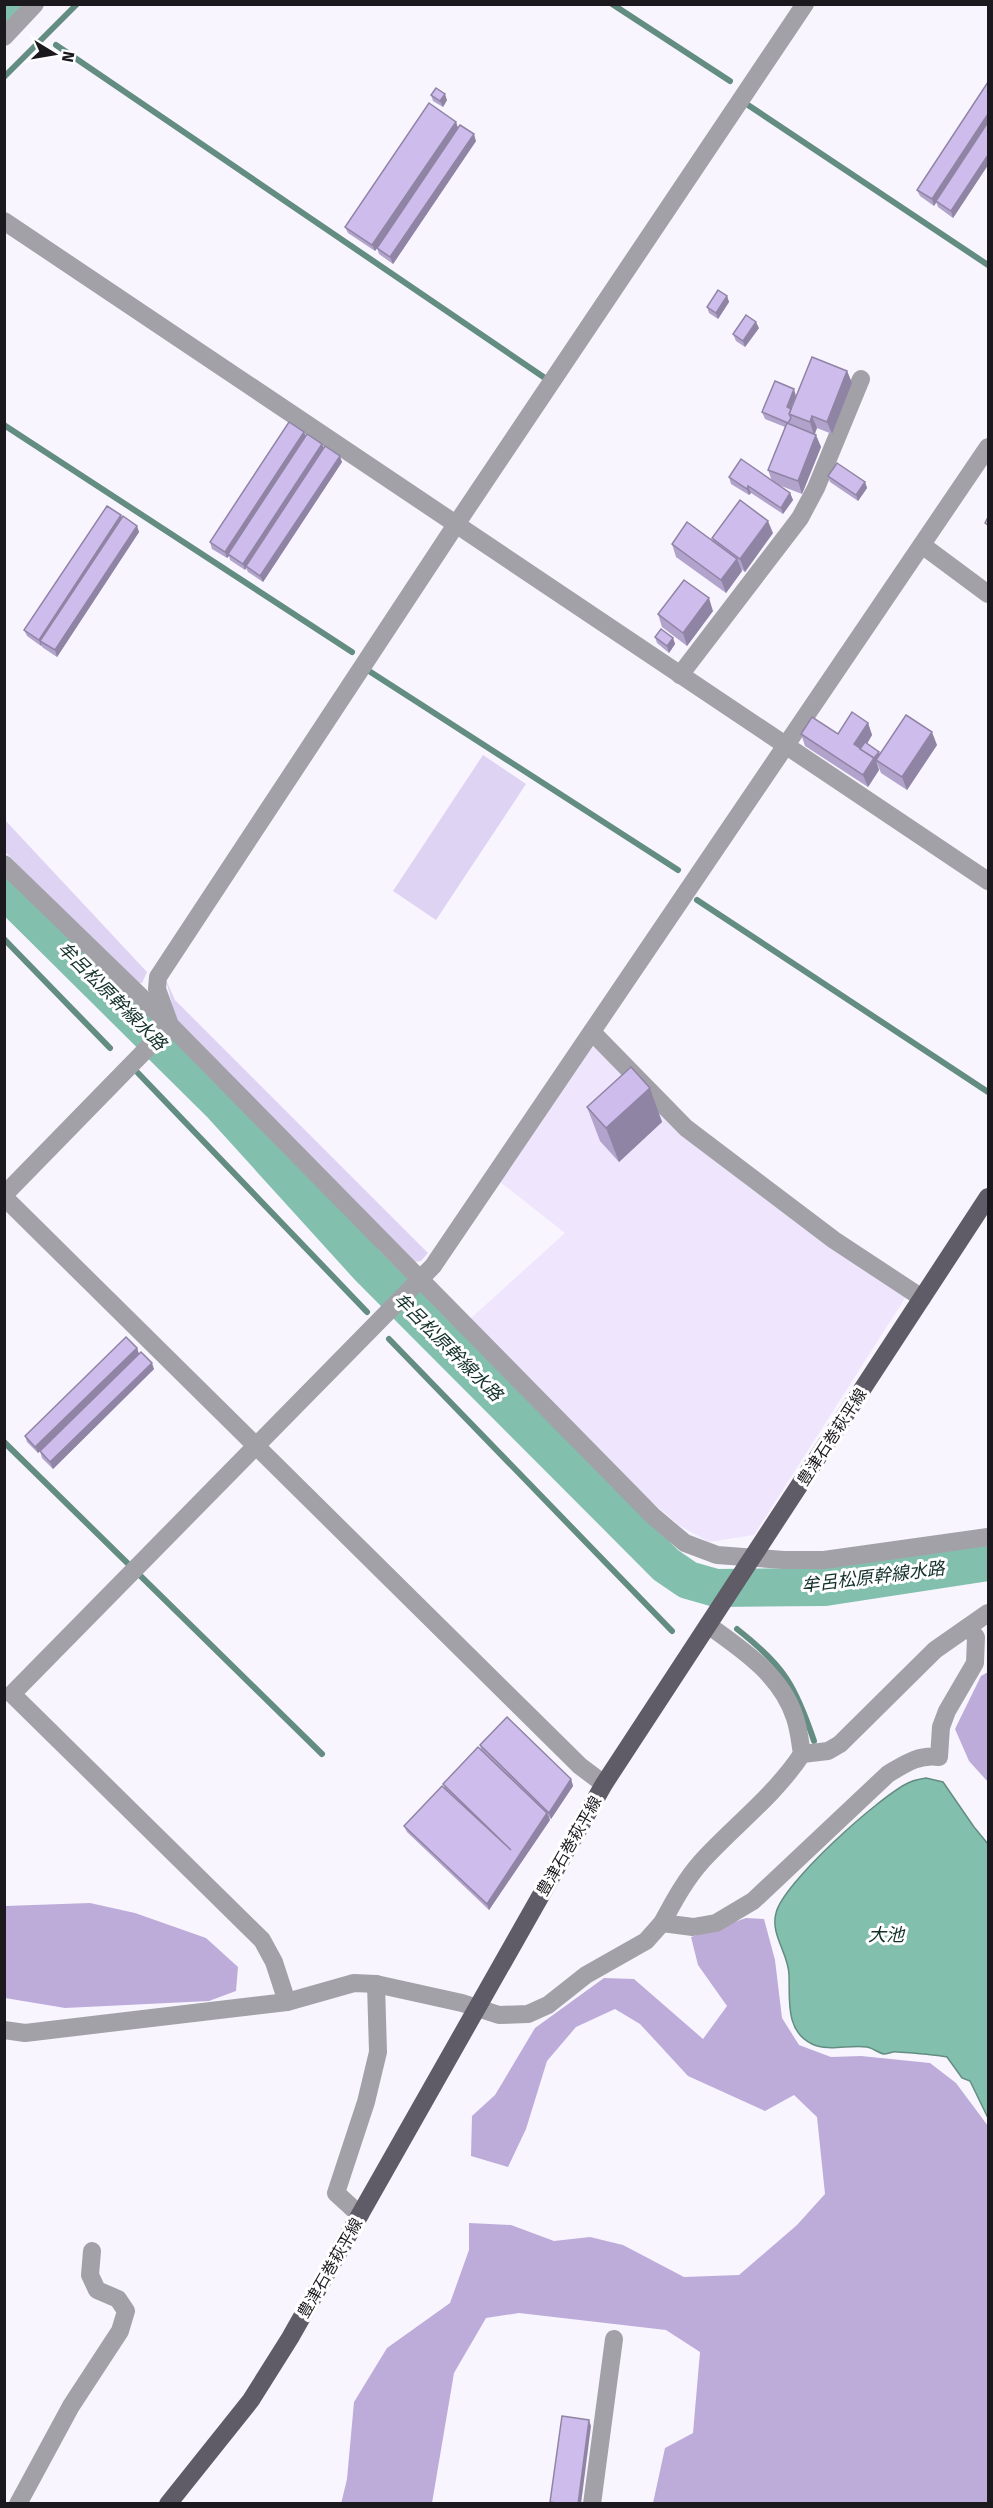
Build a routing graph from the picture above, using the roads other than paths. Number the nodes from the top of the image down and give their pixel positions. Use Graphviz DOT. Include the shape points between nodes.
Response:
graph roads {
  1 [pos="34,4"];
  2 [pos="805,4"];
  3 [pos="4,37"];
  4 [pos="4,221"];
  5 [pos="861,379"];
  6 [pos="988,447"];
  7 [pos="457,523"];
  8 [pos="922,545"];
  9 [pos="988,594"];
  10 [pos="680,675"];
  11 [pos="785,745"];
  12 [pos="4,864"];
  13 [pos="988,881"];
  14 [pos="168,1028"];
  15 [pos="592,1032"];
  16 [pos="4,1196"];
  17 [pos="988,1197"];
  18 [pos="419,1281"];
  19 [pos="922,1298"];
  20 [pos="258,1446"];
  21 [pos="988,1537"];
  22 [pos="748,1564"];
  23 [pos="988,1613"];
  24 [pos="710,1621"];
  25 [pos="968,1627"];
  26 [pos="802,1754"];
  27 [pos="604,1784"];
  28 [pos="662,1923"];
  29 [pos="376,1984"];
  30 [pos="287,2002"];
  31 [pos="476,2009"];
  32 [pos="4,2030"];
  33 [pos="360,2215"];
  34 [pos="92,2251"];
  35 [pos="614,2339"];
  36 [pos="18,2504"];
  37 [pos="168,2504"];
  38 [pos="592,2504"];
  1 -- 3 [label="street"];
  2 -- 7 [label="street"];
  4 -- 7 [label="street"];
  5 -- 10 [label="street" via="800,518"];
  6 -- 8 [label="street"];
  7 -- 10 [label="street"];
  7 -- 14 [label="street" via="158,977"];
  8 -- 9 [label="street"];
  8 -- 11 [label="street"];
  10 -- 11 [label="street"];
  11 -- 13 [label="street"];
  11 -- 15 [label="street"];
  12 -- 14 [label="street"];
  14 -- 16 [label="street"];
  14 -- 18 [label="street"];
  15 -- 18 [label="street"];
  15 -- 19 [label="street" via="686,1128 834,1240"];
  16 -- 20 [label="street"];
  17 -- 19 [label="main road, 豊津石巻萩平線"];
  18 -- 20 [label="street"];
  18 -- 22 [label="street" via="654,1517 685,1543"];
  19 -- 22 [label="main road, 豊津石巻萩平線"];
  20 -- 27 [label="street" via="580,1766"];
  20 -- 30 [label="street" via="12,1694 262,1940"];
  21 -- 22 [label="street" via="824,1560"];
  22 -- 24 [label="main road, 豊津石巻萩平線"];
  23 -- 25 [label="street"];
  24 -- 26 [label="street" via="765,1670 784,1695 795,1716"];
  24 -- 27 [label="main road, 豊津石巻萩平線"];
  25 -- 26 [label="street" via="935,1650 840,1744 828,1751"];
  25 -- 28 [label="street" via="976,1637 975,1663 944,1719 939,1757 928,1755 888,1774 753,1901 716,1923 693,1927"];
  26 -- 28 [label="street" via="787,1778 702,1862 678,1892"];
  27 -- 31 [label="main road, 豊津石巻萩平線"];
  28 -- 31 [label="street" via="646,1941 586,1975 548,2005 513,2016"];
  29 -- 30 [label="street" via="354,1983"];
  29 -- 31 [label="street"];
  29 -- 33 [label="street" via="378,2052 336,2193"];
  30 -- 32 [label="street" via="25,2033"];
  31 -- 33 [label="main road, 豊津石巻萩平線"];
  33 -- 37 [label="main road, 豊津石巻萩平線" via="251,2400"];
  34 -- 36 [label="street" via="90,2275 97,2290 118,2299 126,2311 120,2331 71,2406"];
  35 -- 38 [label="street"];
}
